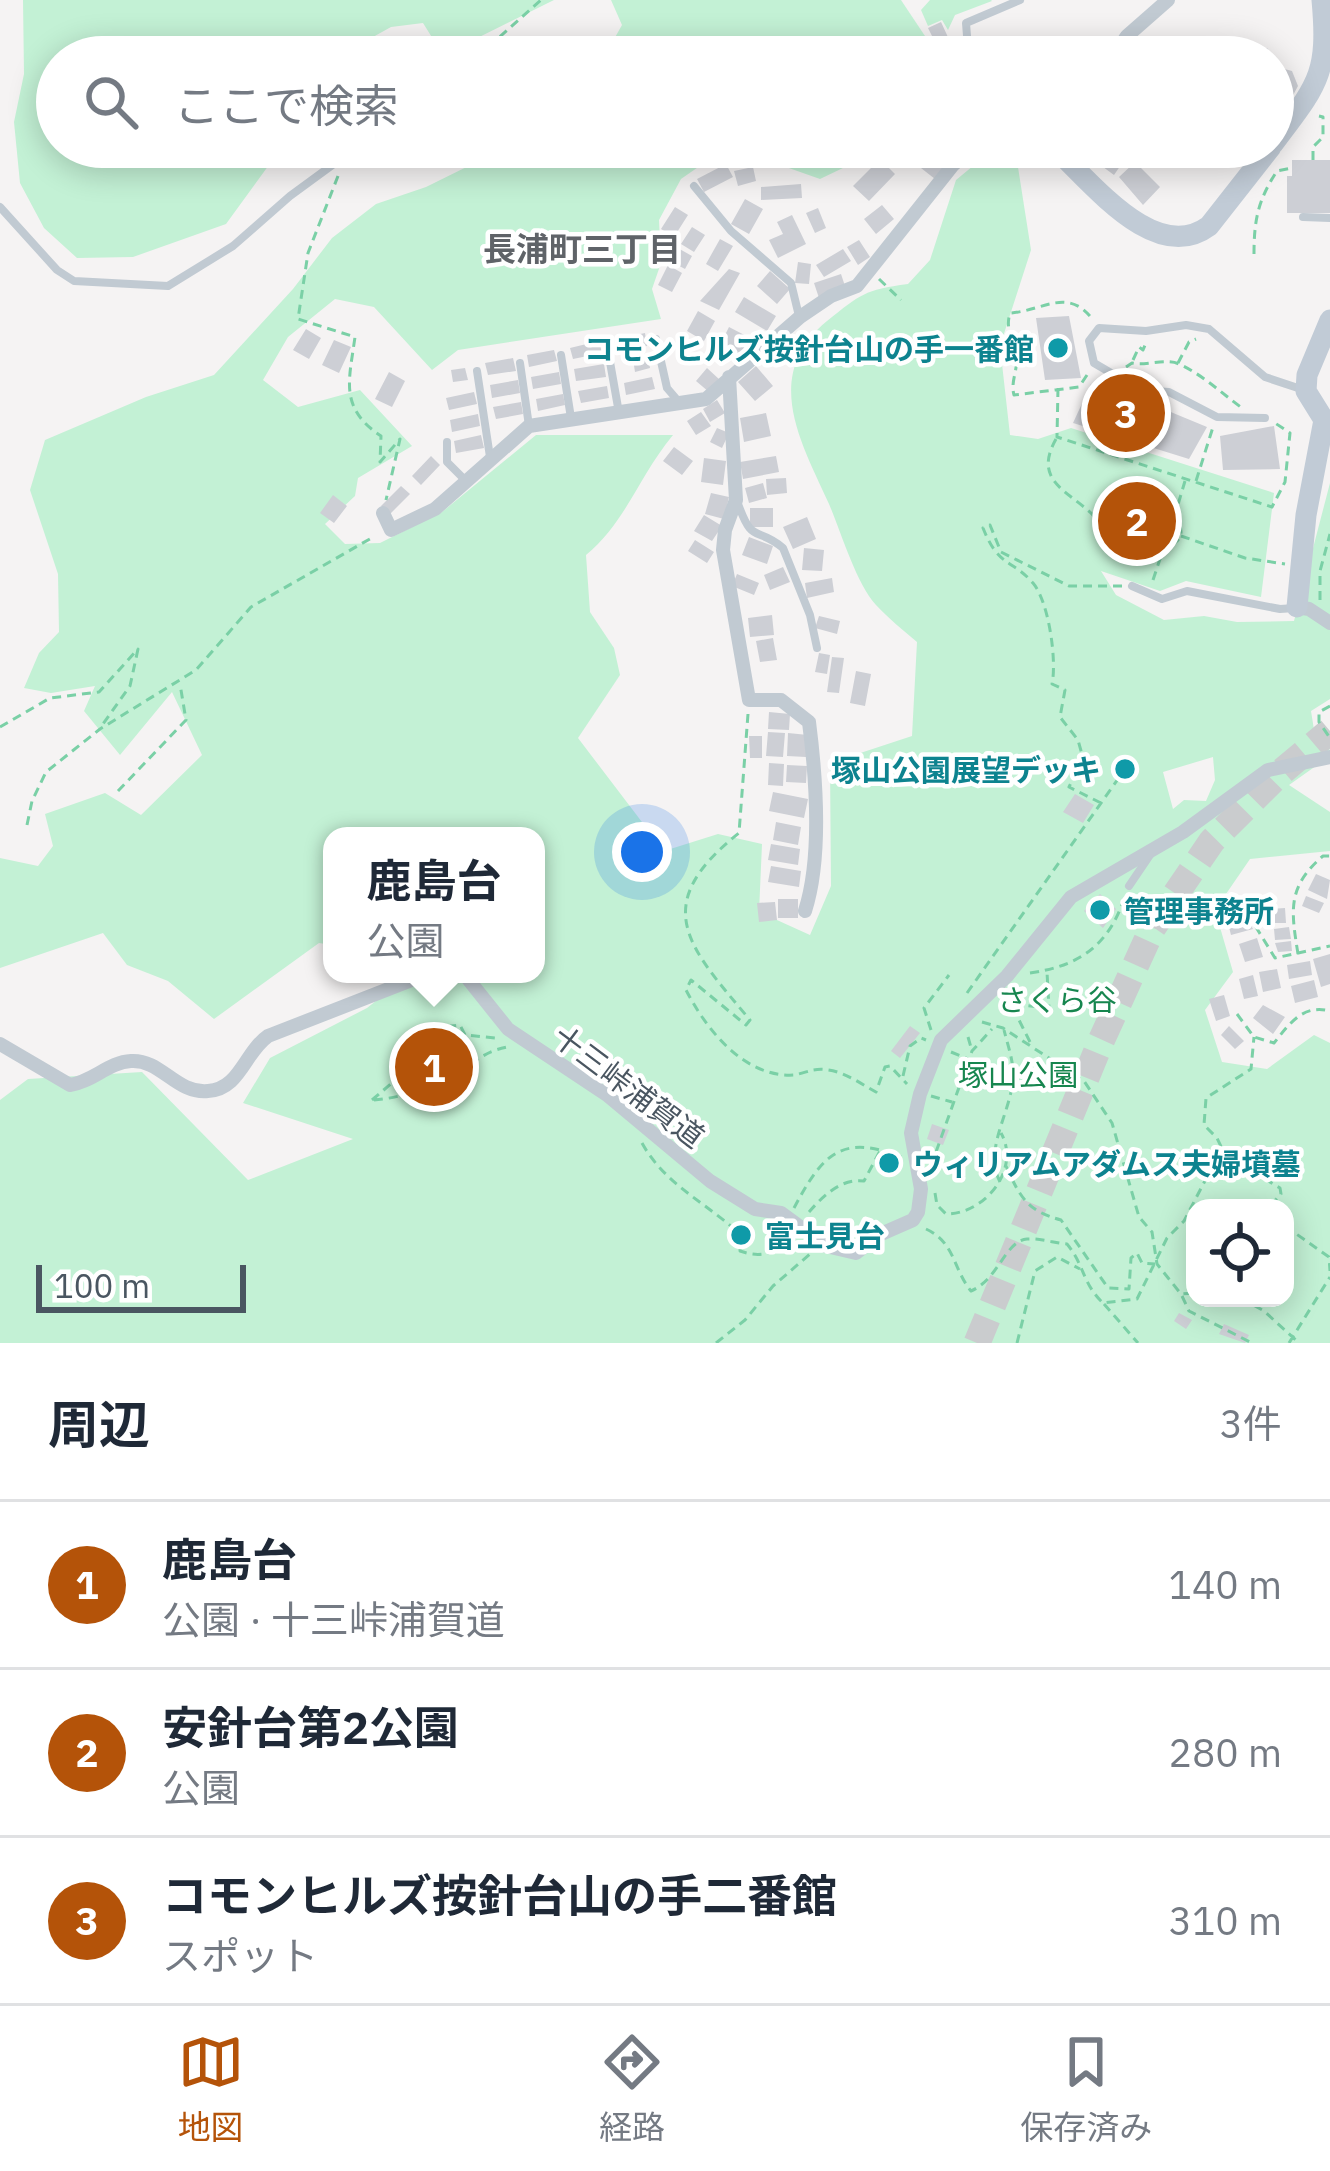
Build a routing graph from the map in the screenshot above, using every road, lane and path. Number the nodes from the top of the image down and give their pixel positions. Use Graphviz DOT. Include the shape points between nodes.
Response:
graph roads {
  1 [pos="542,0"];
  2 [pos="1020,0"];
  3 [pos="1168,0"];
  4 [pos="1322,0"];
  5 [pos="1002,3"];
  6 [pos="501,36"];
  7 [pos="967,36"];
  8 [pos="1127,36"];
  9 [pos="1325,87"];
  10 [pos="1310,114"];
  11 [pos="1294,122"];
  12 [pos="1323,137"];
  13 [pos="1328,145"];
  14 [pos="1312,160"];
  15 [pos="328,168"];
  16 [pos="341,168"];
  17 [pos="951,168"];
  18 [pos="1076,168"];
  19 [pos="1255,168"];
  20 [pos="1292,168"];
  21 [pos="694,186"];
  22 [pos="0,207"];
  23 [pos="1303,218"];
  24 [pos="1330,218"];
  25 [pos="1254,254"];
  26 [pos="869,269"];
  27 [pos="902,300"];
  28 [pos="800,317"];
  29 [pos="1330,320"];
  30 [pos="1099,328"];
  31 [pos="1151,330"];
  32 [pos="1214,332"];
  33 [pos="656,339"];
  34 [pos="607,345"];
  35 [pos="561,355"];
  36 [pos="520,363"];
  37 [pos="1094,363"];
  38 [pos="1132,363"];
  39 [pos="1178,363"];
  40 [pos="477,371"];
  41 [pos="1114,375"];
  42 [pos="729,376"];
  43 [pos="1058,388"];
  44 [pos="1306,391"];
  45 [pos="680,403"];
  46 [pos="619,413"];
  47 [pos="1217,417"];
  48 [pos="1260,418"];
  49 [pos="571,420"];
  50 [pos="529,426"];
  51 [pos="1057,436"];
  52 [pos="447,442"];
  53 [pos="490,457"];
  54 [pos="1186,480"];
  55 [pos="468,483"];
  56 [pos="1196,483"];
  57 [pos="736,500"];
  58 [pos="380,520"];
  59 [pos="1173,520"];
  60 [pos="1157,528"];
  61 [pos="1330,534"];
  62 [pos="1181,536"];
  63 [pos="1165,544"];
  64 [pos="1299,566"];
  65 [pos="1132,586"];
  66 [pos="1149,593"];
  67 [pos="1297,608"];
  68 [pos="1325,618"];
  69 [pos="817,648"];
  70 [pos="180,682"];
  71 [pos="749,700"];
  72 [pos="1330,706"];
  73 [pos="0,727"];
  74 [pos="100,729"];
  75 [pos="1330,738"];
  76 [pos="1330,757"];
  77 [pos="1125,769"];
  78 [pos="118,791"];
  79 [pos="1101,803"];
  80 [pos="27,825"];
  81 [pos="1155,849"];
  82 [pos="1330,856"];
  83 [pos="1129,886"];
  84 [pos="1244,899"];
  85 [pos="805,911"];
  86 [pos="1330,946"];
  87 [pos="1298,954"];
  88 [pos="949,975"];
  89 [pos="404,983"];
  90 [pos="471,983"];
  91 [pos="1330,1011"];
  92 [pos="1237,1014"];
  93 [pos="964,1022"];
  94 [pos="994,1026"];
  95 [pos="1003,1028"];
  96 [pos="1254,1037"];
  97 [pos="526,1042"];
  98 [pos="0,1045"];
  99 [pos="1030,1045"];
  100 [pos="944,1046"];
  101 [pos="503,1048"];
  102 [pos="972,1051"];
  103 [pos="968,1059"];
  104 [pos="903,1079"];
  105 [pos="928,1096"];
  106 [pos="952,1102"];
  107 [pos="625,1109"];
  108 [pos="1000,1133"];
  109 [pos="881,1149"];
  110 [pos="1225,1155"];
  111 [pos="901,1156"];
  112 [pos="1006,1166"];
  113 [pos="1000,1182"];
  114 [pos="921,1189"];
  115 [pos="1277,1199"];
  116 [pos="937,1205"];
  117 [pos="783,1212"];
  118 [pos="908,1222"];
  119 [pos="1294,1232"];
  120 [pos="826,1246"];
  121 [pos="1157,1264"];
  122 [pos="1082,1270"];
  123 [pos="1330,1274"];
  124 [pos="1181,1294"];
  125 [pos="1186,1294"];
  126 [pos="1103,1303"];
  127 [pos="1253,1307"];
  128 [pos="1294,1337"];
  129 [pos="716,1343"];
  130 [pos="1017,1343"];
  131 [pos="1138,1343"];
  132 [pos="1252,1343"];
  133 [pos="1289,1343"];
  134 [pos="1299,1343"];
  1 -- 6 [label="path"];
  2 -- 5 [label="lane"];
  3 -- 8 [label="street"];
  4 -- 9 [label="street"];
  5 -- 7 [label="lane" via="966,23"];
  9 -- 11 [label="street"];
  10 -- 12 [label="path" via="1323,117"];
  12 -- 13 [label="path"];
  12 -- 14 [label="path"];
  15 -- 22 [label="lane" via="233,246 168,286 74,281"];
  16 -- 58 [label="path" via="308,253 298,319 355,337 347,395 364,425 381,436 380,462 400,439"];
  17 -- 26 [label="street"];
  18 -- 19 [label="street" via="1142,227 1171,239 1209,226"];
  20 -- 25 [label="path" via="1277,171 1260,199"];
  21 -- 28 [label="lane" via="790,283"];
  23 -- 24 [label="lane"];
  26 -- 27 [label="path"];
  26 -- 28 [label="street" via="856,286"];
  28 -- 42 [label="street"];
  29 -- 44 [label="street"];
  30 -- 31 [label="lane"];
  30 -- 37 [label="lane" via="1089,341"];
  30 -- 43 [label="path" via="1070,301 1010,313 1014,395"];
  31 -- 32 [label="lane" via="1186,325"];
  31 -- 38 [label="path"];
  32 -- 39 [label="path" via="1189,342"];
  32 -- 44 [label="lane" via="1265,377"];
  33 -- 45 [label="lane" via="667,388"];
  34 -- 46 [label="lane"];
  35 -- 49 [label="lane"];
  36 -- 50 [label="lane"];
  37 -- 41 [label="lane"];
  37 -- 43 [label="path" via="1079,387"];
  38 -- 39 [label="path"];
  38 -- 41 [label="path"];
  39 -- 48 [label="path"];
  40 -- 53 [label="lane"];
  41 -- 47 [label="lane"];
  42 -- 45 [label="street" via="706,399"];
  42 -- 57 [label="street"];
  43 -- 51 [label="path"];
  44 -- 64 [label="street" via="1324,420"];
  45 -- 46 [label="street"];
  46 -- 49 [label="street"];
  47 -- 48 [label="lane"];
  47 -- 56 [label="path"];
  48 -- 56 [label="path" via="1290,433 1285,482 1272,507"];
  49 -- 50 [label="street"];
  50 -- 53 [label="street"];
  51 -- 54 [label="path"];
  51 -- 60 [label="path" via="1048,466 1071,501 1112,532"];
  52 -- 55 [label="lane" via="447,462"];
  53 -- 55 [label="street"];
  54 -- 56 [label="path"];
  54 -- 59 [label="path"];
  55 -- 58 [label="street" via="391,530"];
  57 -- 69 [label="lane" via="755,536 784,548"];
  57 -- 71 [label="street" via="723,550"];
  58 -- 70 [label="path" via="378,534 251,607"];
  59 -- 60 [label="path"];
  59 -- 62 [label="path"];
  60 -- 63 [label="path"];
  61 -- 68 [label="path" via="1320,572"];
  62 -- 63 [label="path"];
  62 -- 64 [label="path"];
  63 -- 66 [label="path"];
  64 -- 67 [label="street"];
  65 -- 66 [label="lane"];
  65 -- 79 [label="path" via="1069,586 1001,552 990,525 983,528 1002,562 1034,584 1051,628 1052,684 1065,690 1060,717 1083,758 1069,787"];
  66 -- 67 [label="lane"];
  67 -- 68 [label="street"];
  70 -- 74 [label="path"];
  70 -- 78 [label="path" via="186,720"];
  71 -- 85 [label="street" via="781,700 808,722 813,886"];
  71 -- 104 [label="path" via="739,832 683,904 683,922 706,966 751,1020 746,1025 691,980 686,990 728,1050 774,1072 829,1069 875,1093 884,1066"];
  72 -- 75 [label="path" via="1318,722"];
  73 -- 74 [label="path" via="50,698 99,692 138,649 130,686"];
  74 -- 80 [label="path" via="46,772"];
  76 -- 81 [label="street" via="1268,770"];
  77 -- 79 [label="path"];
  79 -- 93 [label="path" via="972,983"];
  81 -- 83 [label="lane"];
  81 -- 93 [label="street" via="1071,897"];
  82 -- 87 [label="path" via="1306,871 1293,895"];
  83 -- 99 [label="path" via="1118,919 1088,956 1047,970 1049,1008 1011,1004"];
  84 -- 87 [label="path" via="1275,958"];
  86 -- 87 [label="path"];
  88 -- 100 [label="path" via="924,1008 927,1027"];
  89 -- 98 [label="street" via="268,1036 233,1081 212,1091 183,1088 137,1061 70,1084"];
  90 -- 97 [label="street, 十三峠浦賀道"];
  91 -- 96 [label="path" via="1315,1007 1294,1018 1274,1043"];
  92 -- 96 [label="path"];
  93 -- 94 [label="path"];
  93 -- 100 [label="street"];
  93 -- 102 [label="path"];
  94 -- 95 [label="path"];
  94 -- 102 [label="path"];
  95 -- 99 [label="path"];
  95 -- 108 [label="path" via="1014,1070"];
  96 -- 110 [label="path" via="1251,1069 1206,1098 1204,1125"];
  97 -- 101 [label="path" via="451,1026 372,1100 449,1078"];
  97 -- 107 [label="street, 十三峠浦賀道"];
  99 -- 121 [label="path" via="1084,1081 1112,1123"];
  100 -- 103 [label="path"];
  100 -- 104 [label="path" via="921,1038 910,1046"];
  100 -- 105 [label="street"];
  102 -- 103 [label="path"];
  103 -- 106 [label="path"];
  104 -- 105 [label="path"];
  105 -- 106 [label="path"];
  105 -- 114 [label="street" via="911,1133"];
  106 -- 114 [label="path"];
  107 -- 117 [label="street, 十三峠浦賀道" via="710,1181 750,1207"];
  107 -- 117 [label="path" via="674,1186 741,1235 740,1251 755,1256 791,1241"];
  108 -- 112 [label="path" via="1009,1148"];
  108 -- 113 [label="path" via="992,1151"];
  109 -- 111 [label="path"];
  109 -- 117 [label="path" via="841,1149 821,1161"];
  109 -- 117 [label="path" via="864,1181 827,1192 804,1217"];
  110 -- 115 [label="path" via="1280,1188"];
  110 -- 121 [label="path"];
  112 -- 113 [label="path"];
  112 -- 121 [label="path" via="1021,1201 1061,1220 1108,1288 1129,1289 1137,1253 1142,1263"];
  113 -- 116 [label="path" via="956,1214"];
  114 -- 118 [label="street"];
  117 -- 120 [label="street, 十三峠浦賀道"];
  118 -- 120 [label="street" via="856,1253"];
  118 -- 122 [label="path" via="940,1235 971,1291 1026,1239 1067,1244"];
  119 -- 123 [label="path" via="1329,1257"];
  120 -- 129 [label="path" via="800,1259"];
  121 -- 124 [label="path"];
  121 -- 126 [label="path" via="1137,1299"];
  122 -- 126 [label="path" via="1085,1286"];
  122 -- 130 [label="path" via="1057,1257 1035,1271"];
  123 -- 128 [label="path"];
  124 -- 125 [label="path"];
  124 -- 132 [label="path" via="1190,1311"];
  126 -- 131 [label="path"];
  127 -- 128 [label="path"];
  128 -- 133 [label="path"];
  128 -- 134 [label="path"];
}
